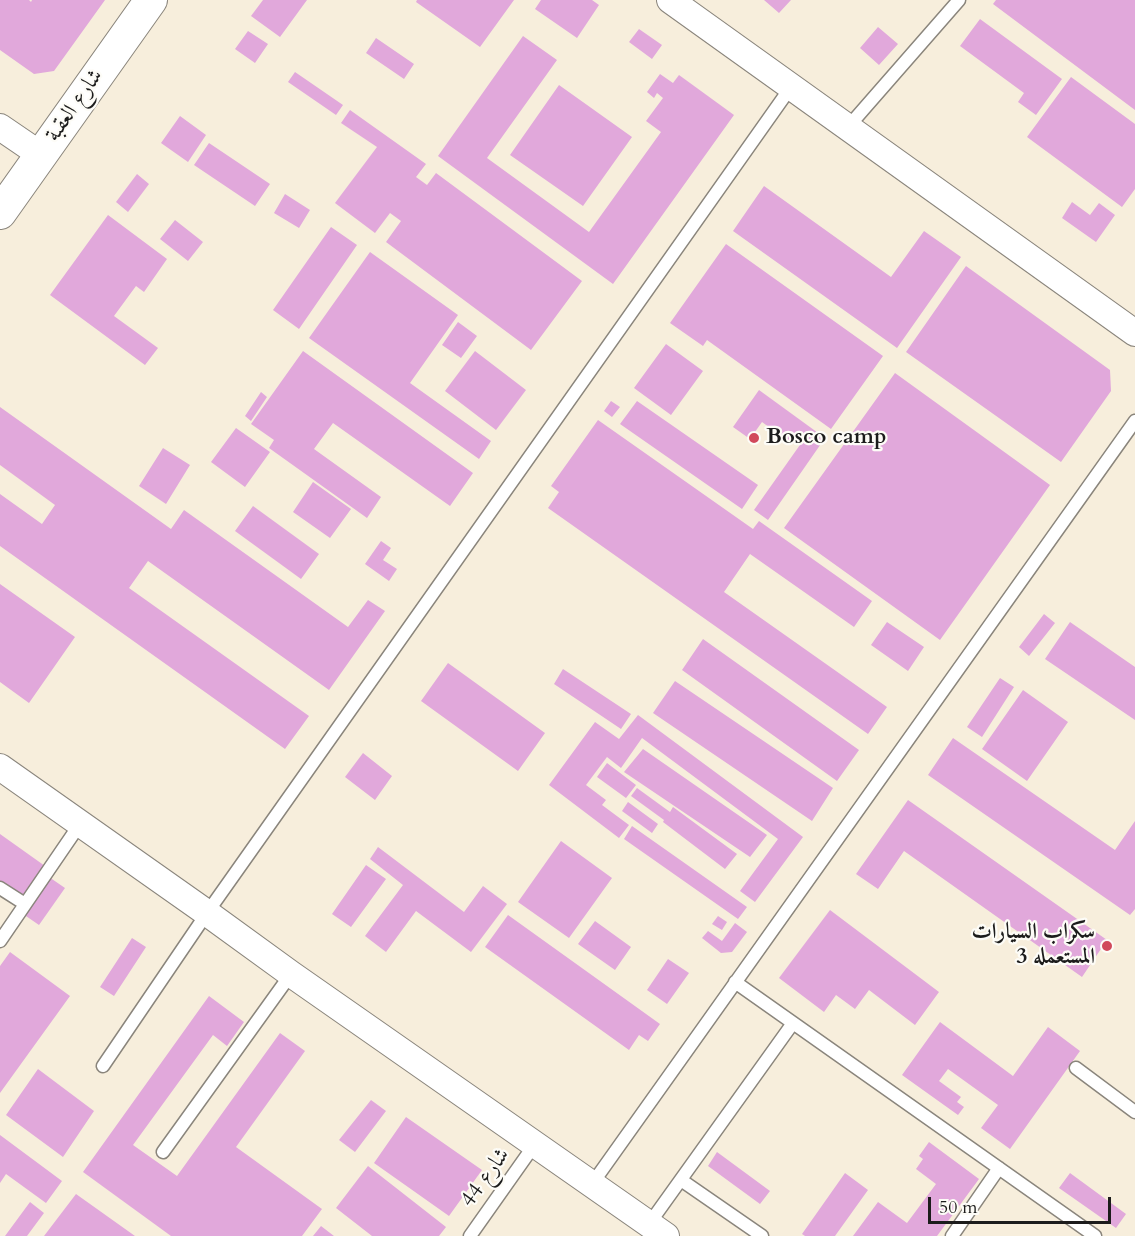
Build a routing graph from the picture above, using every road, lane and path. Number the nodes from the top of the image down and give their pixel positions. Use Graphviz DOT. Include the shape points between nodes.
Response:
graph roads {
  1 [pos="150,0"];
  2 [pos="670,0"];
  3 [pos="959,0"];
  4 [pos="792,87"];
  5 [pos="0,127"];
  6 [pos="848,127"];
  7 [pos="41,155"];
  8 [pos="0,213"];
  9 [pos="1135,333"];
  10 [pos="1135,421"];
  11 [pos="1,771"];
  12 [pos="80,824"];
  13 [pos="0,888"];
  14 [pos="25,904"];
  15 [pos="207,913"];
  16 [pos="0,941"];
  17 [pos="291,974"];
  18 [pos="735,982"];
  19 [pos="793,1023"];
  20 [pos="103,1066"];
  21 [pos="1076,1068"];
  22 [pos="1135,1112"];
  23 [pos="536,1144"];
  24 [pos="163,1152"];
  25 [pos="999,1168"];
  26 [pos="681,1180"];
  27 [pos="592,1184"];
  28 [pos="657,1230"];
  29 [pos="744,1231"];
  30 [pos="470,1236"];
  31 [pos="762,1236"];
  32 [pos="952,1236"];
  33 [pos="1095,1236"];
  1 -- 7 [label="street, شارع العقبة"];
  2 -- 4 [label="street"];
  3 -- 6 [label="lane"];
  4 -- 6 [label="street"];
  4 -- 15 [label="lane"];
  5 -- 7 [label="street"];
  6 -- 9 [label="street"];
  7 -- 8 [label="street, شارع العقبة"];
  10 -- 18 [label="lane"];
  11 -- 12 [label="street"];
  12 -- 14 [label="lane"];
  12 -- 15 [label="street"];
  13 -- 14 [label="lane"];
  14 -- 16 [label="lane"];
  15 -- 17 [label="street"];
  15 -- 20 [label="lane"];
  17 -- 23 [label="street"];
  17 -- 24 [label="lane"];
  18 -- 19 [label="lane"];
  18 -- 27 [label="lane"];
  19 -- 25 [label="lane"];
  19 -- 26 [label="lane"];
  21 -- 22 [label="lane"];
  23 -- 27 [label="street"];
  23 -- 30 [label="lane, شارع 44"];
  25 -- 32 [label="lane"];
  25 -- 33 [label="lane"];
  26 -- 28 [label="lane"];
  26 -- 29 [label="lane"];
  27 -- 28 [label="street"];
  29 -- 31 [label="lane"];
}
